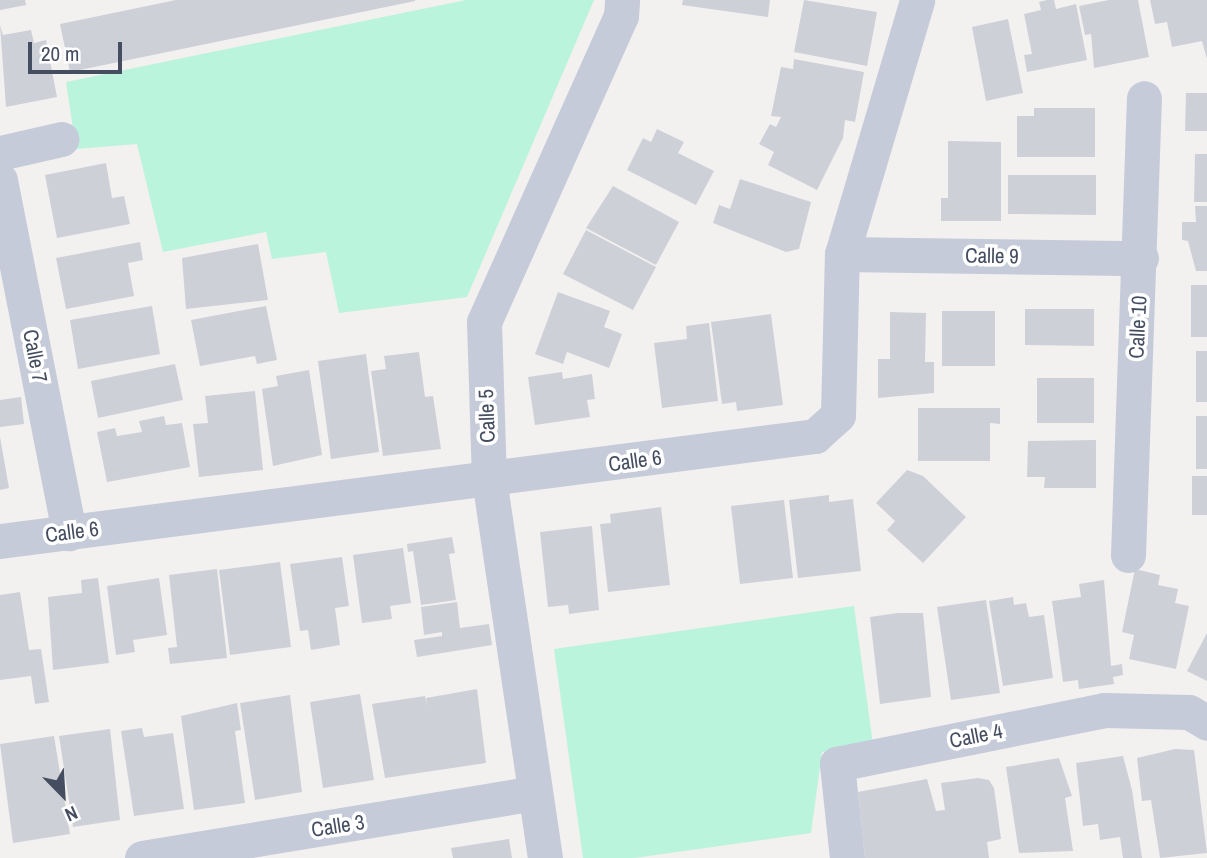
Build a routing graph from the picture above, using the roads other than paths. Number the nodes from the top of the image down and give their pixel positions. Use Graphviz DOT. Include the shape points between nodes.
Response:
graph roads {
  1 [pos="622,0"];
  2 [pos="917,0"];
  3 [pos="1144,98"];
  4 [pos="61,139"];
  5 [pos="0,153"];
  6 [pos="0,180"];
  7 [pos="842,254"];
  8 [pos="1141,258"];
  9 [pos="489,481"];
  10 [pos="69,533"];
  11 [pos="0,541"];
  12 [pos="1128,555"];
  13 [pos="1207,723"];
  14 [pos="535,793"];
  15 [pos="142,858"];
  16 [pos="545,858"];
  17 [pos="847,858"];
  1 -- 9 [label="street, Calle 5" via="621,16 484,322"];
  2 -- 7 [label="street, Calle 6"];
  3 -- 8 [label="street, Calle 10"];
  4 -- 5 [label="street"];
  6 -- 10 [label="street, Calle 7"];
  7 -- 8 [label="street, Calle 9"];
  7 -- 9 [label="street, Calle 6" via="838,415 815,436"];
  8 -- 12 [label="street, Calle 10"];
  9 -- 10 [label="street, Calle 6"];
  9 -- 14 [label="street, Calle 5"];
  10 -- 11 [label="street, Calle 6"];
  13 -- 17 [label="street, Calle 4" via="1189,712 1104,710 837,764"];
  14 -- 15 [label="street, Calle 3"];
  14 -- 16 [label="street, Calle 5"];
}
